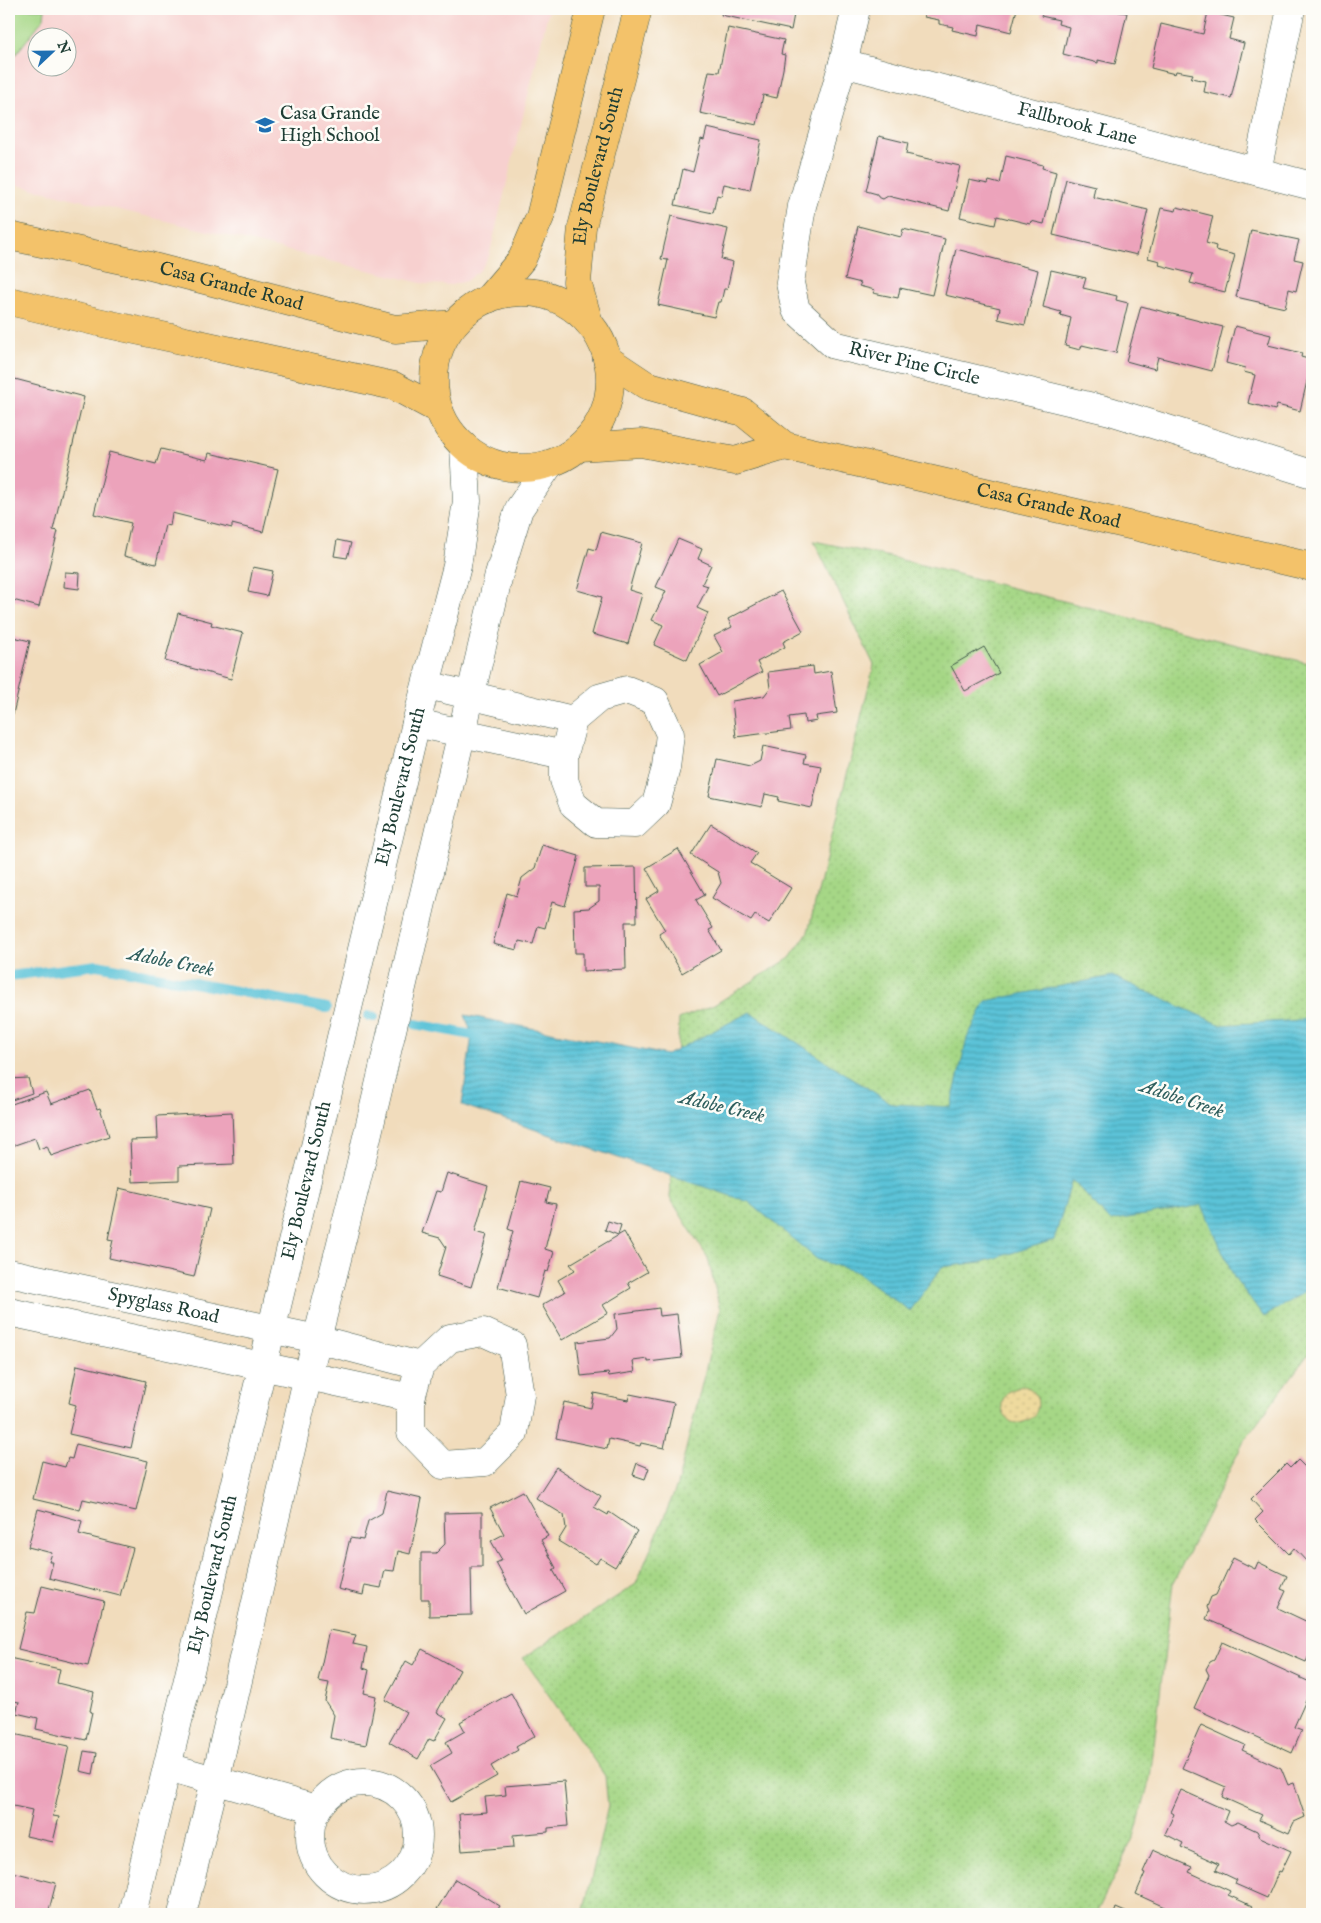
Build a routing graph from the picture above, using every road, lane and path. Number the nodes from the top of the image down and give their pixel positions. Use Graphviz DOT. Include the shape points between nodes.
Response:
graph roads {
  1 [pos="591,9"];
  2 [pos="638,9"];
  3 [pos="856,9"];
  4 [pos="1291,9"];
  5 [pos="843,63"];
  6 [pos="1257,171"];
  7 [pos="1312,186"];
  8 [pos="9,236"];
  9 [pos="488,299"];
  10 [pos="9,301"];
  11 [pos="454,324"];
  12 [pos="589,324"];
  13 [pos="607,359"];
  14 [pos="438,410"];
  15 [pos="785,446"];
  16 [pos="464,447"];
  17 [pos="580,447"];
  18 [pos="549,465"];
  19 [pos="1312,474"];
  20 [pos="1312,567"];
  21 [pos="427,685"];
  22 [pos="471,696"];
  23 [pos="573,720"];
  24 [pos="416,723"];
  25 [pos="462,733"];
  26 [pos="564,755"];
  27 [pos="9,1273"];
  28 [pos="9,1312"];
  29 [pos="271,1329"];
  30 [pos="317,1339"];
  31 [pos="262,1365"];
  32 [pos="420,1366"];
  33 [pos="308,1375"];
  34 [pos="411,1398"];
  35 [pos="168,1766"];
  36 [pos="215,1781"];
  37 [pos="316,1809"];
  38 [pos="132,1914"];
  39 [pos="182,1914"];
  1 -- 9 [label="main road" via="540,217 522,258"];
  2 -- 12 [label="main road, Ely Boulevard South" via="582,227 577,282"];
  3 -- 5 [label="street, River Pine Circle"];
  4 -- 6 [label="street"];
  5 -- 6 [label="street, Fallbrook Lane"];
  5 -- 19 [label="street, River Pine Circle" via="802,206 790,283 796,310 834,345 1110,411"];
  6 -- 7 [label="street, Fallbrook Lane"];
  8 -- 11 [label="main road, Casa Grande Road" via="150,266 395,329"];
  9 -- 11 [label="main road" via="469,309"];
  9 -- 12 [label="main road" via="514,292 542,294 568,305"];
  10 -- 14 [label="main road" via="394,386"];
  11 -- 14 [label="main road" via="439,350 433,380"];
  12 -- 13 [label="main road"];
  13 -- 15 [label="main road, Casa Grande Road" via="646,384 744,412"];
  13 -- 17 [label="main road" via="610,383 606,406 596,428"];
  14 -- 16 [label="main road"];
  15 -- 17 [label="main road, Casa Grande Road" via="736,461 641,443"];
  15 -- 20 [label="main road, Casa Grande Road"];
  16 -- 18 [label="main road" via="490,463 520,469"];
  16 -- 21 [label="street, Ely Boulevard South" via="467,501 457,566"];
  17 -- 18 [label="main road"];
  18 -- 22 [label="street" via="519,509 499,574"];
  21 -- 22 [label="street"];
  21 -- 24 [label="street, Ely Boulevard South"];
  22 -- 23 [label="street"];
  22 -- 25 [label="street"];
  23 -- 26 [label="street"];
  23 -- 26 [label="street" via="598,698 627,690 655,700 670,734 666,768 656,804 635,824 596,823 573,804 564,780"];
  24 -- 25 [label="street"];
  24 -- 29 [label="street, Ely Boulevard South"];
  25 -- 26 [label="street"];
  25 -- 30 [label="street"];
  27 -- 29 [label="street, Spyglass Road"];
  28 -- 31 [label="street, Spyglass Road"];
  29 -- 30 [label="street, Spyglass Road"];
  29 -- 31 [label="street, Ely Boulevard South"];
  30 -- 32 [label="street, Spyglass Road"];
  30 -- 33 [label="street"];
  31 -- 33 [label="street, Spyglass Road"];
  31 -- 35 [label="street, Ely Boulevard South"];
  32 -- 34 [label="street"];
  32 -- 34 [label="street" via="450,1338 483,1332 512,1344 520,1395 514,1433 485,1462 443,1465 411,1432"];
  33 -- 34 [label="street, Spyglass Road"];
  33 -- 36 [label="street"];
  35 -- 36 [label="street"];
  35 -- 38 [label="street, Ely Boulevard South"];
  36 -- 37 [label="street"];
  36 -- 39 [label="street"];
}
